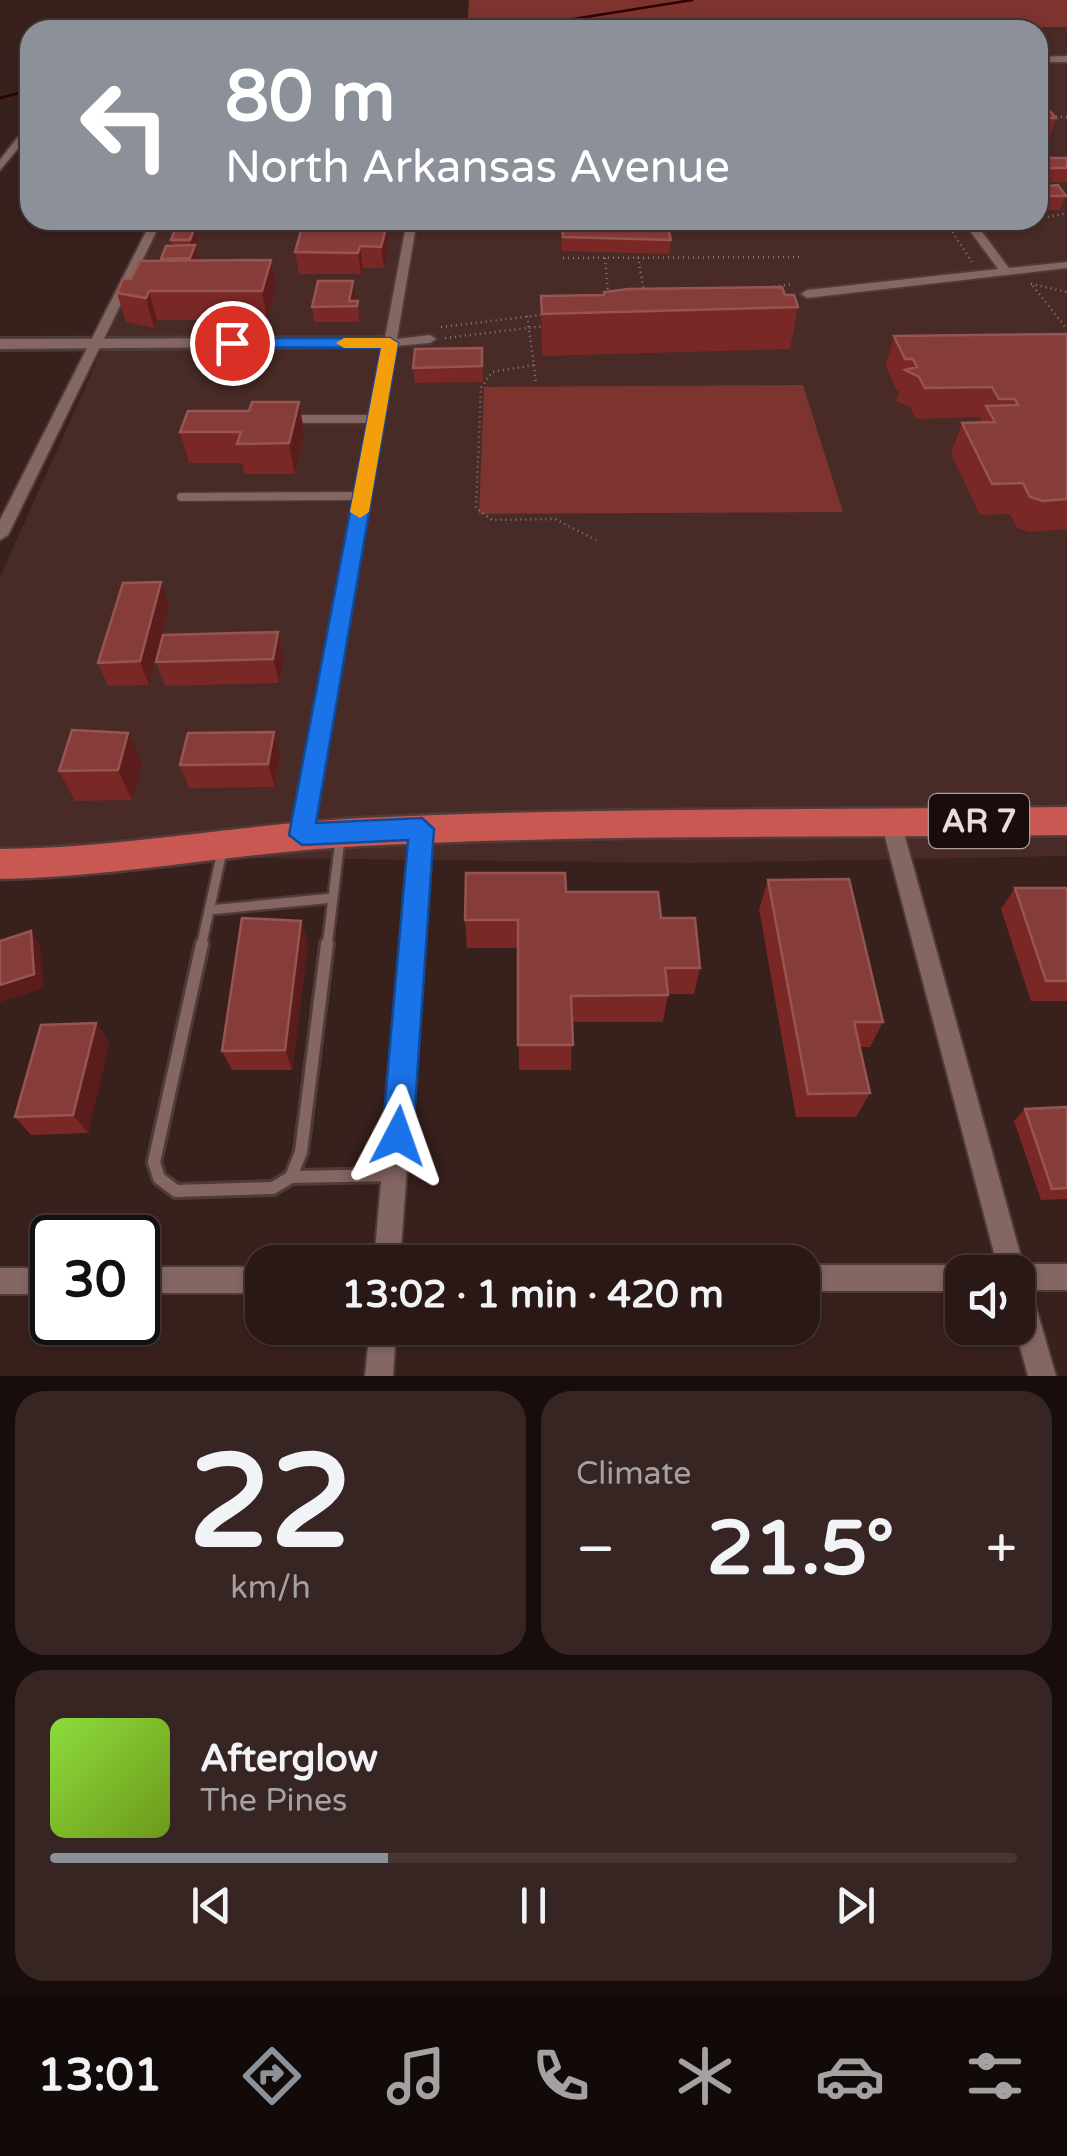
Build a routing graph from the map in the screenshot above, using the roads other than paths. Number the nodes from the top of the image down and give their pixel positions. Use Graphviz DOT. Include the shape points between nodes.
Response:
graph roads {
  1 [pos="20,140"];
  2 [pos="0,167"];
  3 [pos="152,230"];
  4 [pos="410,230"];
  5 [pos="975,230"];
  6 [pos="1067,265"];
  7 [pos="1006,272"];
  8 [pos="805,288"];
  9 [pos="391,338"];
  10 [pos="430,339"];
  11 [pos="97,343"];
  12 [pos="0,344"];
  13 [pos="282,419"];
  14 [pos="376,419"];
  15 [pos="181,496"];
  16 [pos="362,496"];
  17 [pos="0,499"];
  18 [pos="18,499"];
  19 [pos="0,535"];
  20 [pos="1067,821"];
  21 [pos="891,822"];
  22 [pos="422,829"];
  23 [pos="341,834"];
  24 [pos="302,835"];
  25 [pos="224,845"];
  26 [pos="0,864"];
  27 [pos="333,898"];
  28 [pos="209,910"];
  29 [pos="394,1175"];
  30 [pos="291,1178"];
  31 [pos="389,1245"];
  32 [pos="1010,1255"];
  33 [pos="1035,1276"];
  34 [pos="1067,1277"];
  35 [pos="820,1278"];
  36 [pos="945,1278"];
  37 [pos="160,1280"];
  38 [pos="245,1280"];
  39 [pos="0,1281"];
  40 [pos="30,1281"];
  41 [pos="382,1345"];
  42 [pos="1033,1345"];
  43 [pos="379,1376"];
  44 [pos="1042,1376"];
  1 -- 2 [label="street"];
  3 -- 11 [label="street"];
  4 -- 9 [label="street"];
  5 -- 7 [label="street"];
  6 -- 7 [label="street"];
  7 -- 8 [label="street"];
  9 -- 10 [label="street"];
  9 -- 11 [label="street"];
  9 -- 14 [label="street"];
  11 -- 12 [label="street"];
  11 -- 18 [label="street"];
  13 -- 14 [label="lane"];
  14 -- 16 [label="street"];
  15 -- 16 [label="lane"];
  16 -- 24 [label="street"];
  17 -- 18 [label="street"];
  18 -- 19 [label="street"];
  20 -- 21 [label="highway, AR 7"];
  21 -- 22 [label="highway, AR 7"];
  21 -- 32 [label="street"];
  22 -- 23 [label="highway, AR 7"];
  22 -- 29 [label="street"];
  23 -- 24 [label="highway, AR 7"];
  23 -- 27 [label="lane"];
  24 -- 25 [label="highway, AR 7"];
  25 -- 26 [label="highway, AR 7" via="86,863"];
  25 -- 28 [label="lane"];
  27 -- 28 [label="lane"];
  27 -- 30 [label="lane" via="301,1152"];
  28 -- 30 [label="lane" via="154,1162 158,1178 176,1190 273,1188"];
  29 -- 30 [label="lane"];
  29 -- 31 [label="street"];
  33 -- 34 [label="street"];
  35 -- 36 [label="street"];
  37 -- 38 [label="street"];
  39 -- 40 [label="street"];
  41 -- 43 [label="street"];
  42 -- 44 [label="street"];
}
